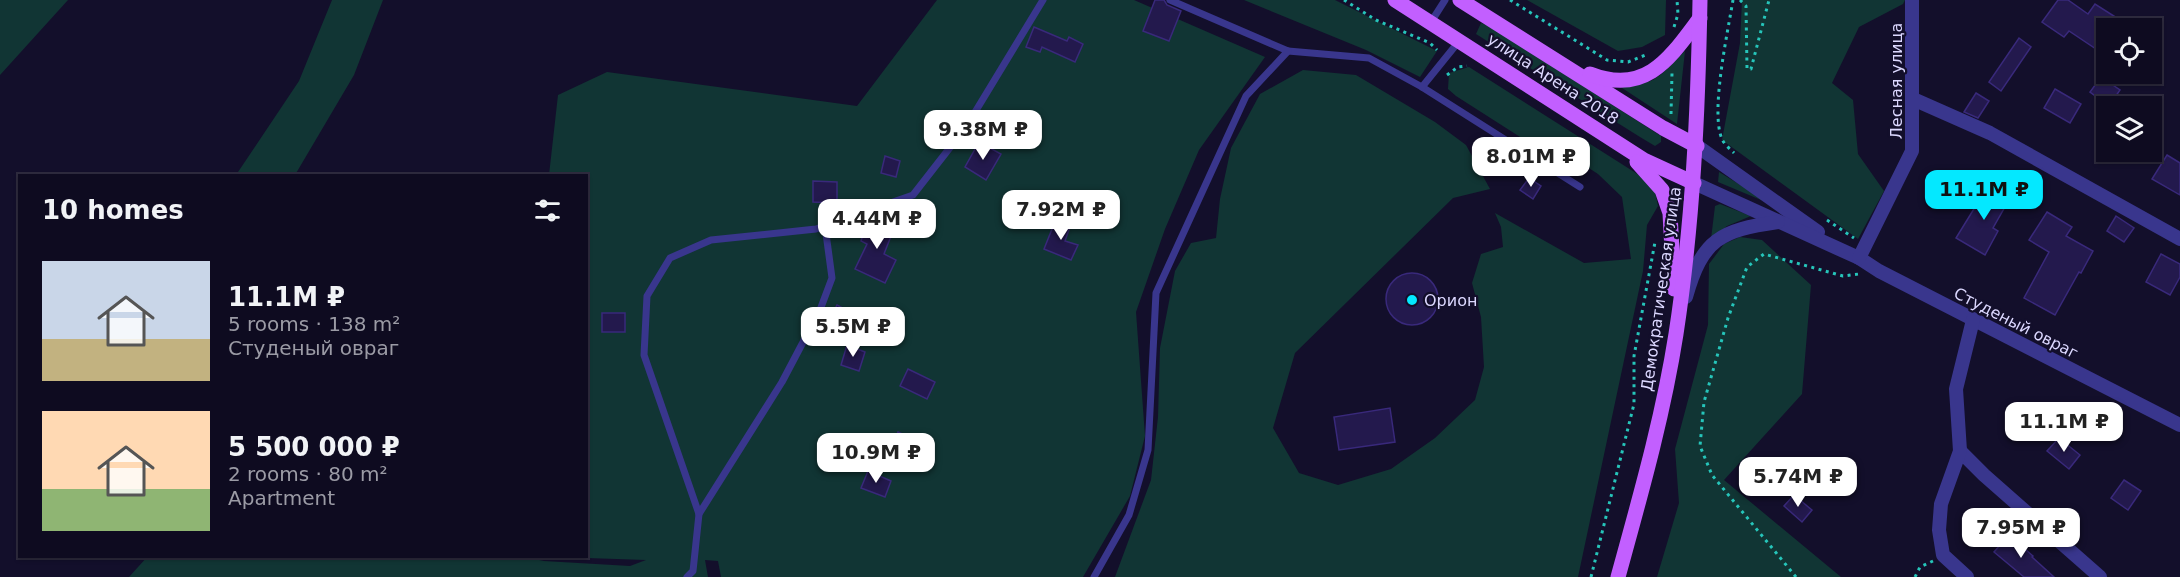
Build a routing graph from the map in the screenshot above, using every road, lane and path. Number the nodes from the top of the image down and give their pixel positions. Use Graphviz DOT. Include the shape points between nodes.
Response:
graph roads {
  1 [pos="1043,0"];
  2 [pos="1170,0"];
  3 [pos="1344,0"];
  4 [pos="1395,0"];
  5 [pos="1445,0"];
  6 [pos="1460,0"];
  7 [pos="1510,0"];
  8 [pos="1677,0"];
  9 [pos="1700,0"];
  10 [pos="1733,0"];
  11 [pos="1740,0"];
  12 [pos="1769,0"];
  13 [pos="1912,0"];
  14 [pos="1700,18"];
  15 [pos="1431,22"];
  16 [pos="1672,35"];
  17 [pos="1460,40"];
  18 [pos="1288,51"];
  19 [pos="1650,54"];
  20 [pos="1434,58"];
  21 [pos="1559,62"];
  22 [pos="1469,67"];
  23 [pos="1672,74"];
  24 [pos="1446,76"];
  25 [pos="1422,87"];
  26 [pos="1913,99"];
  27 [pos="1671,114"];
  28 [pos="1622,146"];
  29 [pos="1697,146"];
  30 [pos="1738,157"];
  31 [pos="1694,183"];
  32 [pos="1580,187"];
  33 [pos="1826,219"];
  34 [pos="1779,222"];
  35 [pos="825,226"];
  36 [pos="1657,232"];
  37 [pos="2180,239"];
  38 [pos="1839,248"];
  39 [pos="1862,252"];
  40 [pos="1879,271"];
  41 [pos="1973,320"];
  42 [pos="1676,334"];
  43 [pos="2180,425"];
  44 [pos="1960,451"];
  45 [pos="699,514"];
  46 [pos="1943,555"];
  47 [pos="687,577"];
  48 [pos="1094,577"];
  49 [pos="1591,577"];
  50 [pos="1618,577"];
  51 [pos="1796,577"];
  52 [pos="1915,577"];
  53 [pos="1967,577"];
  54 [pos="2100,577"];
  1 -- 35 [label="lane" via="966,127 913,195"];
  2 -- 18 [label="lane"];
  3 -- 20 [label="path" via="1376,20 1430,43 1437,51"];
  4 -- 15 [label="main road, улица Арена 2018"];
  5 -- 15 [label="lane"];
  6 -- 21 [label="main road, улица Арена 2018"];
  7 -- 19 [label="path" via="1607,60 1628,62"];
  8 -- 16 [label="path"];
  9 -- 14 [label="main road, Демократическая улица"];
  10 -- 30 [label="path" via="1718,122 1722,140"];
  11 -- 12 [label="path" via="1746,6 1747,69 1751,69"];
  13 -- 26 [label="street, Лесная улица"];
  14 -- 21 [label="main road" via="1655,72 1607,81"];
  14 -- 29 [label="main road, Демократическая улица"];
  15 -- 17 [label="main road, улица Арена 2018"];
  17 -- 25 [label="lane"];
  17 -- 28 [label="main road, улица Арена 2018"];
  18 -- 25 [label="lane" via="1369,58"];
  18 -- 48 [label="lane" via="1246,96 1155,293 1148,450 1130,515"];
  21 -- 29 [label="main road, улица Арена 2018"];
  22 -- 24 [label="path" via="1458,66"];
  23 -- 27 [label="path"];
  25 -- 32 [label="lane"];
  26 -- 37 [label="street" via="1990,133"];
  26 -- 39 [label="street, Лесная улица" via="1912,151"];
  28 -- 31 [label="main road, улица Арена 2018"];
  28 -- 42 [label="main road" via="1662,190 1670,213"];
  29 -- 31 [label="main road, Демократическая улица"];
  29 -- 38 [label="street"];
  31 -- 34 [label="street"];
  31 -- 42 [label="main road, Демократическая улица"];
  33 -- 39 [label="path"];
  34 -- 38 [label="street"];
  34 -- 42 [label="street" via="1742,227 1709,246 1693,273"];
  35 -- 45 [label="lane" via="832,278 820,310 782,382"];
  35 -- 45 [label="lane" via="711,240 670,258 648,296 644,355"];
  36 -- 49 [label="path" via="1634,356 1634,404"];
  38 -- 39 [label="street, Студеный овраг"];
  39 -- 40 [label="street, Студеный овраг"];
  40 -- 41 [label="street, Студеный овраг"];
  40 -- 51 [label="path" via="1844,276 1764,254 1747,267 1707,391 1700,446 1712,475"];
  41 -- 43 [label="street, Студеный овраг"];
  41 -- 44 [label="street" via="1956,389"];
  42 -- 50 [label="main road, Демократическая улица" via="1650,464"];
  44 -- 46 [label="street" via="1941,504 1939,530"];
  44 -- 54 [label="street"];
  45 -- 47 [label="lane" via="693,571"];
  46 -- 52 [label="path" via="1920,567"];
  46 -- 53 [label="street"];
}
